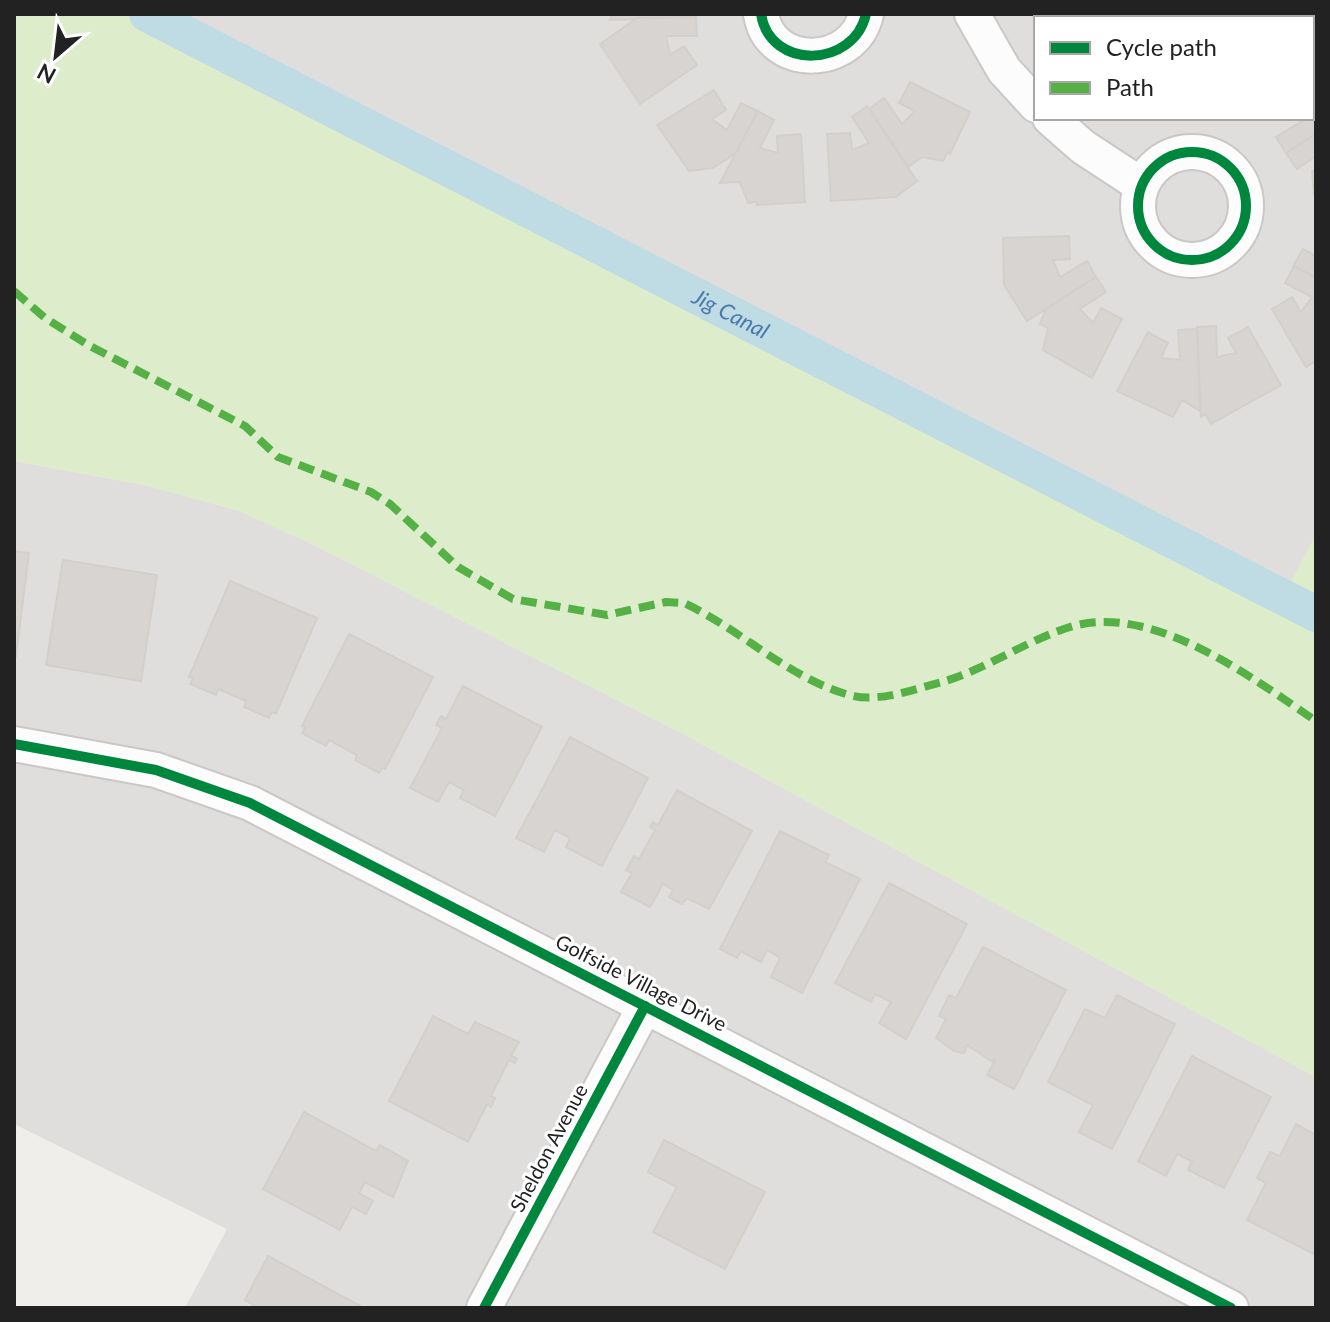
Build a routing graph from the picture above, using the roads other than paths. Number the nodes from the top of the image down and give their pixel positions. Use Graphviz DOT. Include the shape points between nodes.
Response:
graph roads {
  1 [pos="761,14"];
  2 [pos="866,14"];
  3 [pos="972,14"];
  4 [pos="1034,103"];
  5 [pos="1052,120"];
  6 [pos="1141,185"];
  7 [pos="14,744"];
  8 [pos="645,1006"];
  9 [pos="484,1308"];
  10 [pos="1231,1308"];
  1 -- 2 [label="street" via="782,47 815,57 846,46"];
  3 -- 4 [label="street" via="1004,70"];
  5 -- 6 [label="street"];
  7 -- 8 [label="street, Golfside Village Drive" via="156,770 250,803"];
  8 -- 9 [label="street, Sheldon Avenue"];
  8 -- 10 [label="street, Golfside Village Drive"];
}
